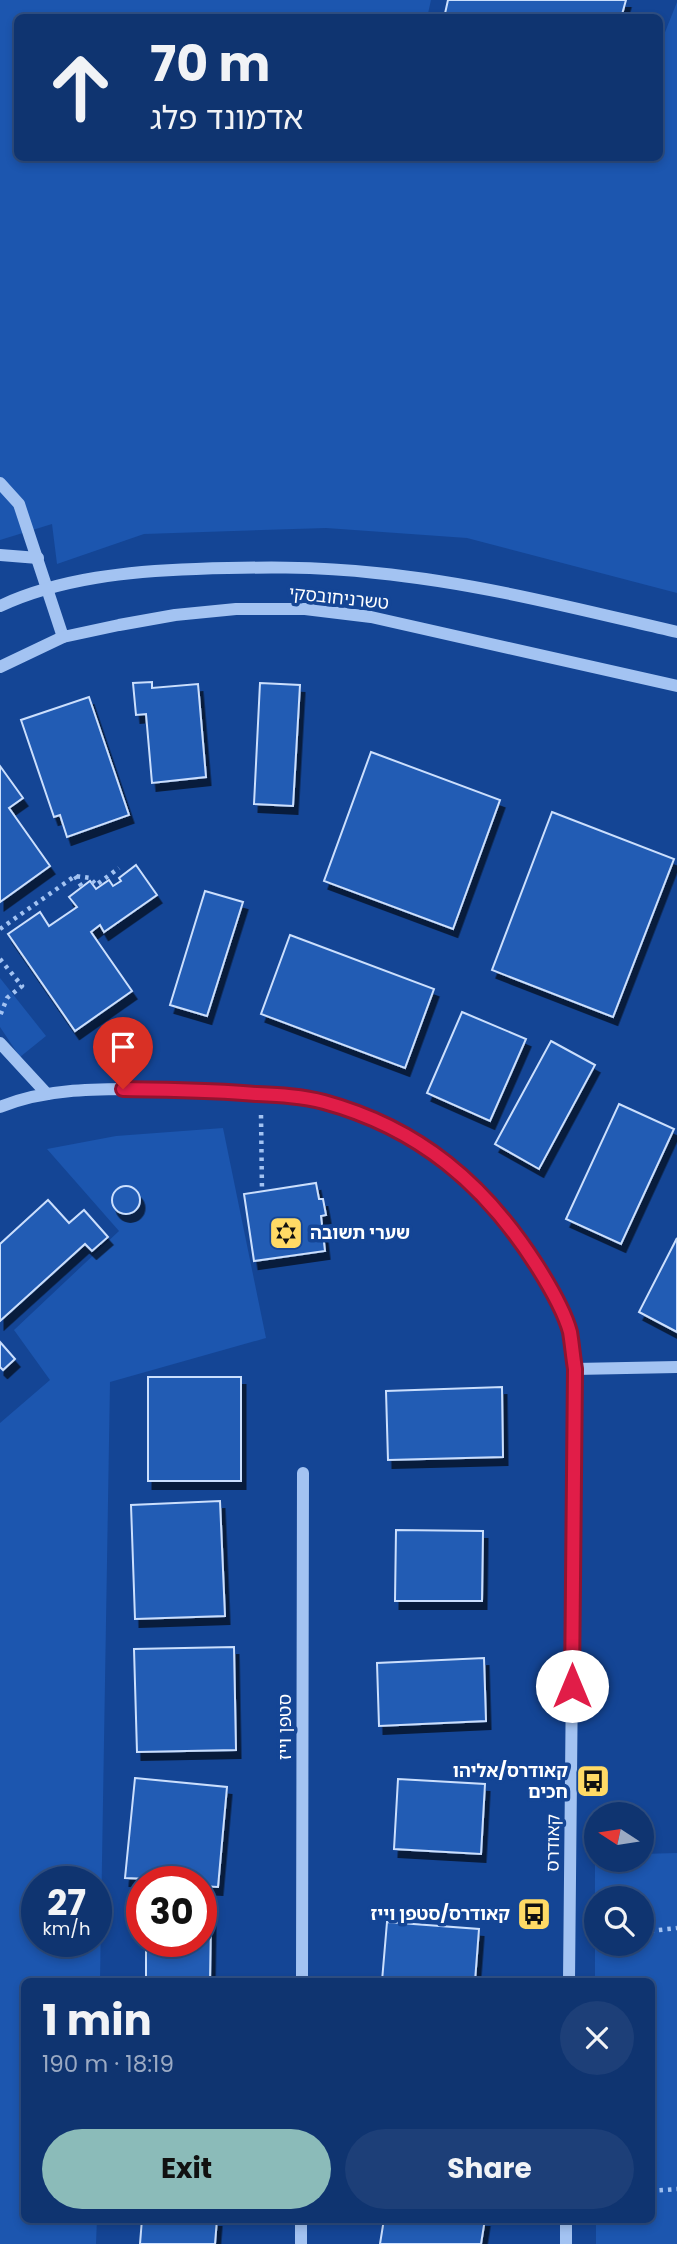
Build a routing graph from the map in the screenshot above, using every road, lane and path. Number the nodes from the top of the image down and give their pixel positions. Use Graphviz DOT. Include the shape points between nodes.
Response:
graph roads {
  1 [pos="0,483"];
  2 [pos="0,555"];
  3 [pos="38,558"];
  4 [pos="46,590"];
  5 [pos="0,606"];
  6 [pos="677,632"];
  7 [pos="63,637"];
  8 [pos="0,667"];
  9 [pos="677,686"];
  10 [pos="120,868"];
  11 [pos="75,876"];
  12 [pos="82,887"];
  13 [pos="28,909"];
  14 [pos="33,916"];
  15 [pos="0,929"];
  16 [pos="0,960"];
  17 [pos="0,1016"];
  18 [pos="0,1043"];
  19 [pos="47,1094"];
  20 [pos="261,1094"];
  21 [pos="0,1107"];
  22 [pos="262,1191"];
  23 [pos="677,1367"];
  24 [pos="575,1369"];
  25 [pos="303,1473"];
  26 [pos="677,1928"];
  27 [pos="654,1931"];
  28 [pos="302,1978"];
  29 [pos="569,1978"];
  30 [pos="677,2189"];
  31 [pos="655,2191"];
  32 [pos="301,2223"];
  33 [pos="566,2223"];
  34 [pos="301,2244"];
  35 [pos="566,2244"];
  1 -- 3 [label="street" via="19,503"];
  2 -- 3 [label="street"];
  3 -- 4 [label="street"];
  4 -- 5 [label="street, טשרניחובסקי"];
  4 -- 6 [label="street, טשרניחובסקי" via="115,575 174,569 344,570 451,584"];
  4 -- 7 [label="street"];
  7 -- 8 [label="street, טשרניחובסקי"];
  7 -- 9 [label="street, טשרניחובסקי" via="175,615 305,609 452,634"];
  10 -- 11 [label="path" via="96,886 90,878"];
  11 -- 12 [label="path"];
  11 -- 13 [label="path"];
  13 -- 14 [label="path"];
  13 -- 15 [label="path"];
  16 -- 17 [label="path" via="22,986 6,998"];
  18 -- 19 [label="street"];
  19 -- 20 [label="street, קאודרס" via="123,1089"];
  19 -- 21 [label="street, קאודרס"];
  20 -- 22 [label="path"];
  20 -- 24 [label="street, קאודרס" via="323,1101 371,1119 410,1137 467,1177 524,1244 548,1283 569,1330"];
  23 -- 24 [label="street"];
  24 -- 29 [label="street, קאודרס"];
  25 -- 28 [label="street, סטפן וייז"];
  26 -- 27 [label="path"];
  30 -- 31 [label="path"];
  32 -- 34 [label="street"];
  33 -- 35 [label="street"];
}
